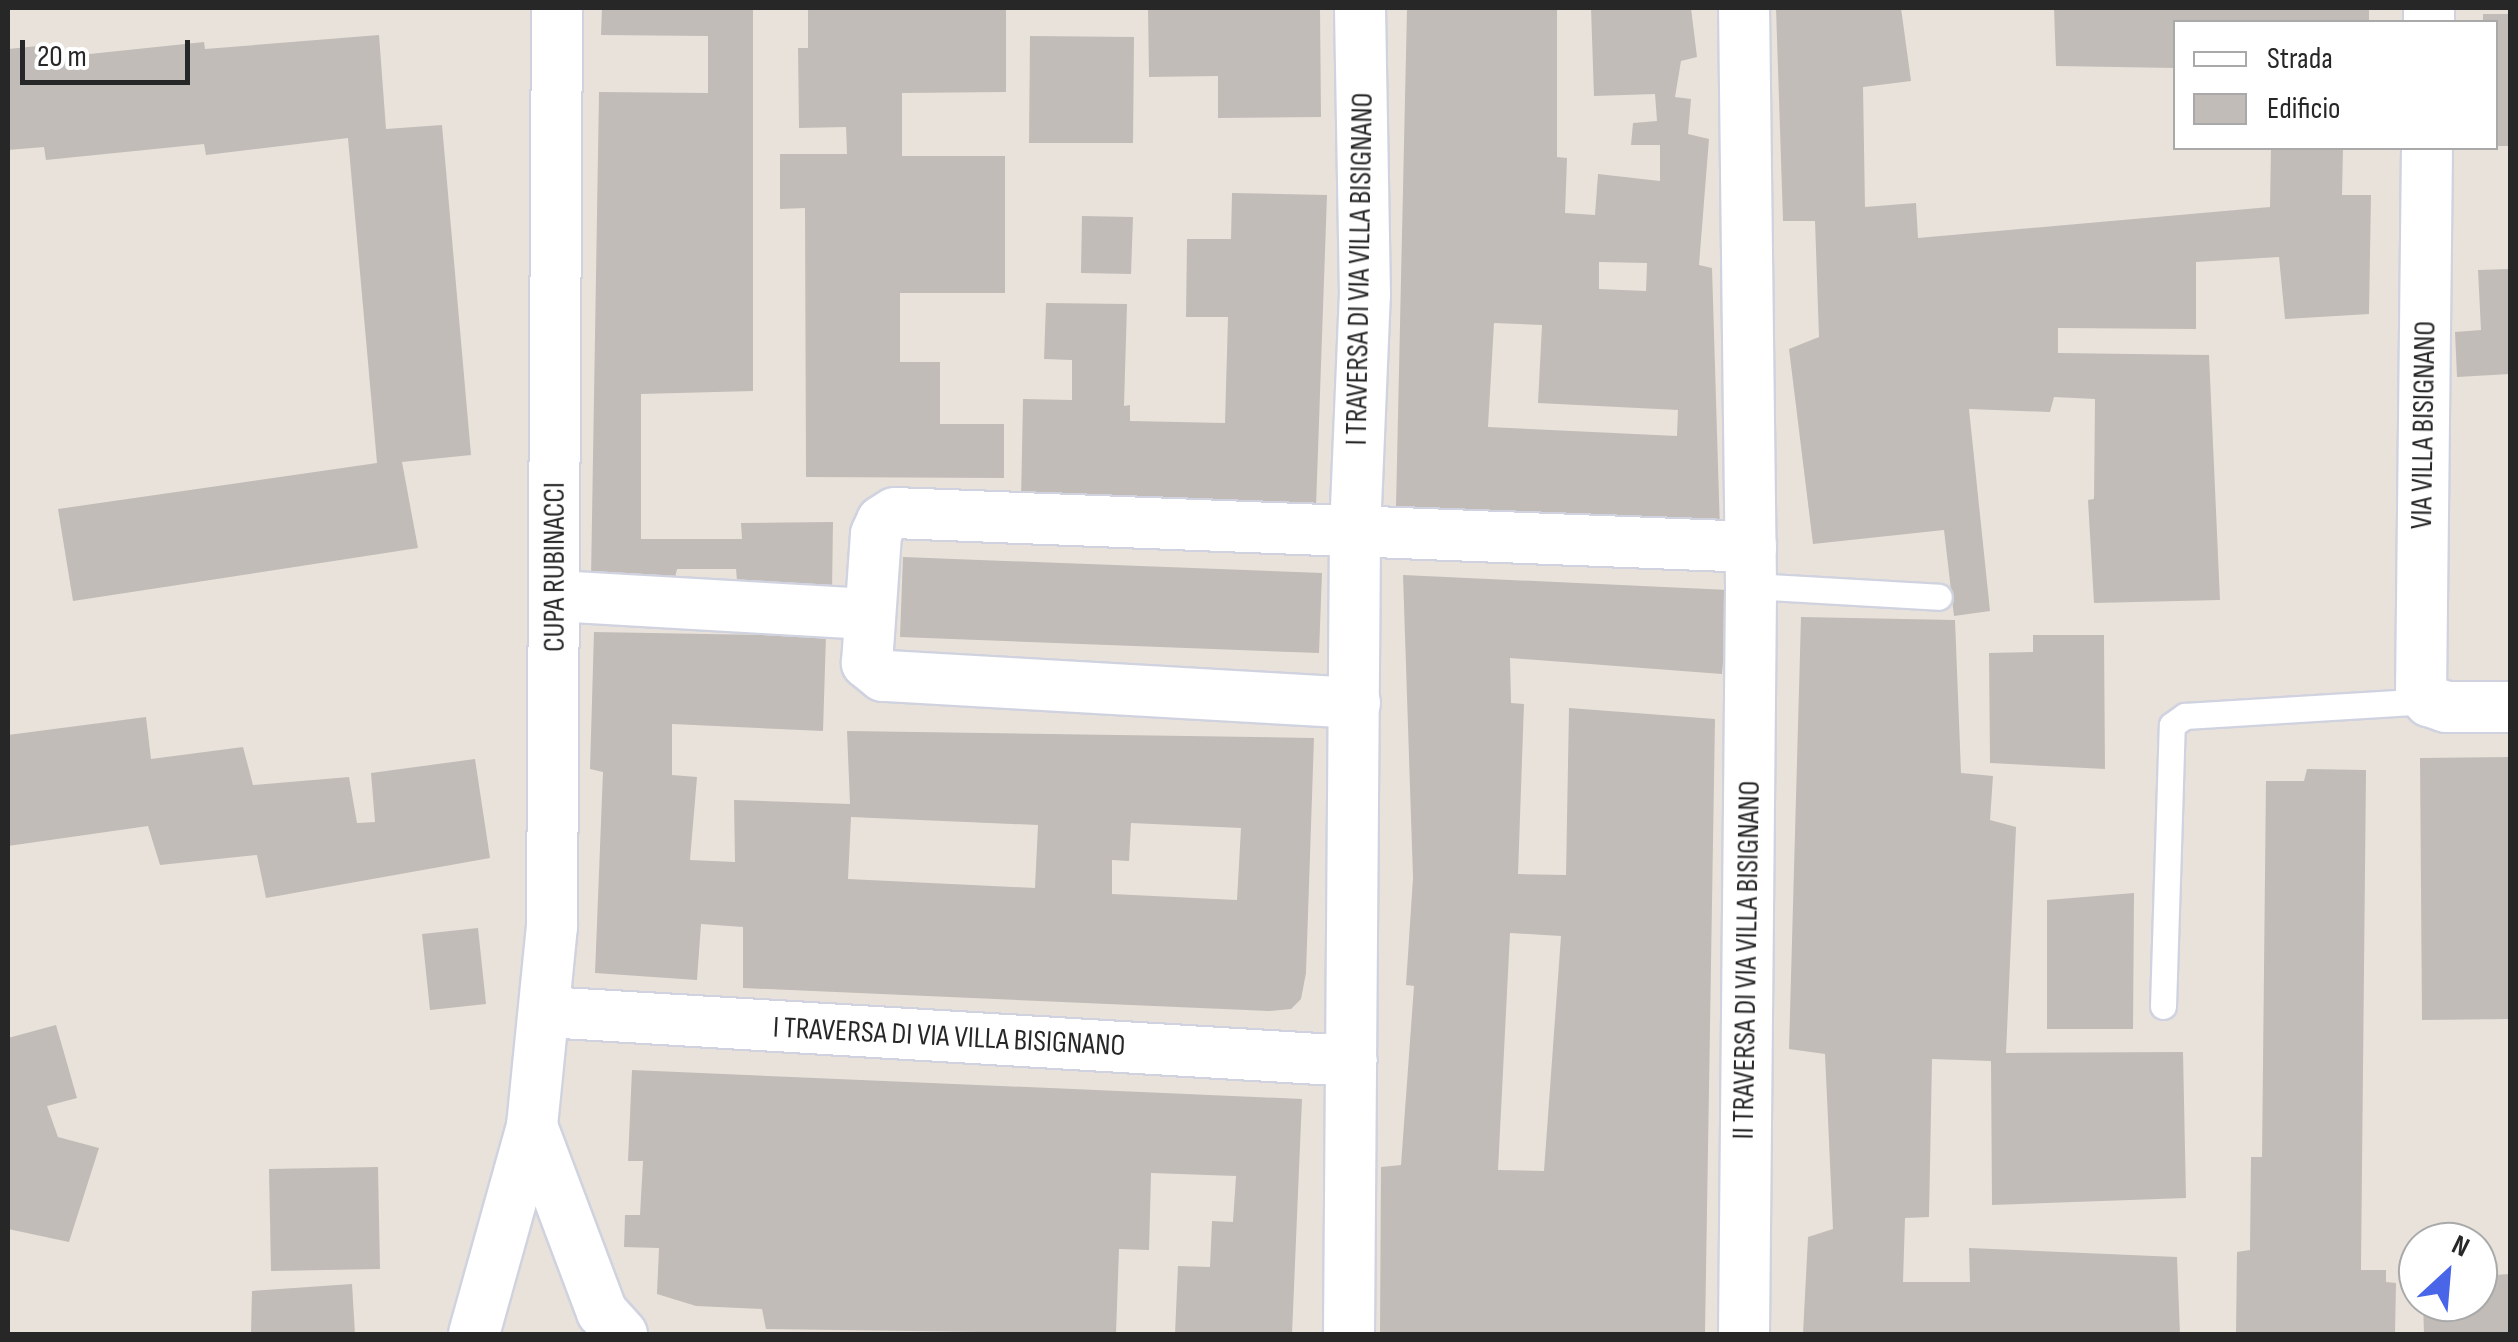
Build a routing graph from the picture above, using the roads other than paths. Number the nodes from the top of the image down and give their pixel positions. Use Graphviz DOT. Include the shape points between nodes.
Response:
graph roads {
  1 [pos="556,8"];
  2 [pos="1360,8"];
  3 [pos="1744,8"];
  4 [pos="2427,150"];
  5 [pos="1355,530"];
  6 [pos="1751,566"];
  7 [pos="555,596"];
  8 [pos="1939,597"];
  9 [pos="868,614"];
  10 [pos="2429,701"];
  11 [pos="1355,703"];
  12 [pos="2510,707"];
  13 [pos="2163,1006"];
  14 [pos="546,1012"];
  15 [pos="1352,1061"];
  16 [pos="532,1126"];
  17 [pos="474,1334"];
  18 [pos="622,1334"];
  19 [pos="1349,1334"];
  20 [pos="1744,1334"];
  1 -- 7 [label="street, CUPA RUBINACCI"];
  2 -- 5 [label="street, I TRAVERSA DI VIA VILLA BISIGNANO" via="1365,295"];
  3 -- 6 [label="street, II TRAVERSA DI VIA VILLA BISIGNANO"];
  4 -- 10 [label="street, VIA VILLA BISIGNANO" via="2420,682"];
  5 -- 6 [label="street"];
  5 -- 9 [label="street" via="895,513 876,534"];
  5 -- 11 [label="street, I TRAVERSA DI VIA VILLA BISIGNANO"];
  6 -- 8 [label="lane"];
  6 -- 20 [label="street, II TRAVERSA DI VIA VILLA BISIGNANO"];
  7 -- 9 [label="street"];
  7 -- 14 [label="street, CUPA RUBINACCI"];
  9 -- 11 [label="street" via="867,663 883,676"];
  10 -- 12 [label="street"];
  10 -- 13 [label="lane" via="2185,716 2172,725"];
  11 -- 15 [label="street, I TRAVERSA DI VIA VILLA BISIGNANO"];
  14 -- 15 [label="street, I TRAVERSA DI VIA VILLA BISIGNANO"];
  14 -- 16 [label="street, CUPA RUBINACCI"];
  15 -- 19 [label="street, I TRAVERSA DI VIA VILLA BISIGNANO"];
  16 -- 17 [label="street, CUPA RUBINACCI"];
  16 -- 18 [label="street, CUPA RUBINACCI" via="602,1312"];
}
